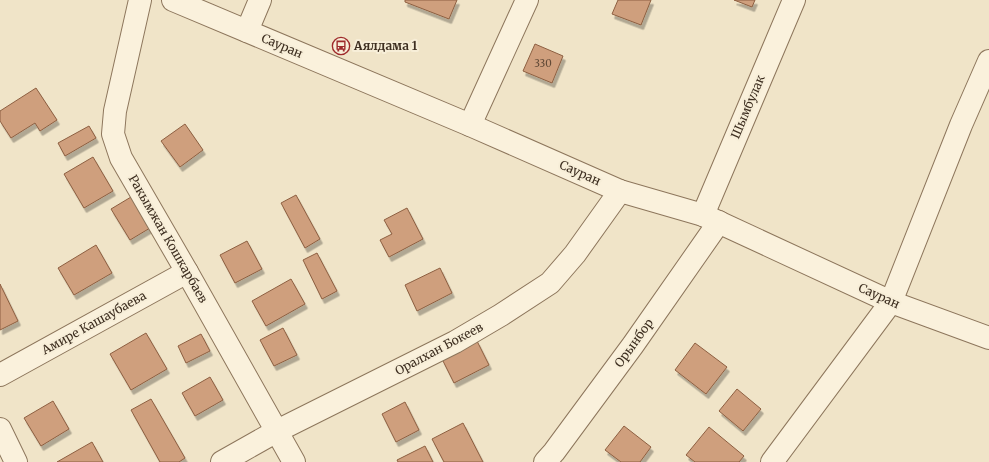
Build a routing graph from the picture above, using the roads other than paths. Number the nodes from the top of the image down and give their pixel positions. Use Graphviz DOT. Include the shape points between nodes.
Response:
graph roads {
  1 [pos="140,0"];
  2 [pos="173,0"];
  3 [pos="260,0"];
  4 [pos="527,0"];
  5 [pos="794,0"];
  6 [pos="247,31"];
  7 [pos="989,61"];
  8 [pos="470,125"];
  9 [pos="620,191"];
  10 [pos="711,218"];
  11 [pos="187,272"];
  12 [pos="891,302"];
  13 [pos="989,338"];
  14 [pos="0,375"];
  15 [pos="0,429"];
  16 [pos="277,431"];
  17 [pos="16,462"];
  18 [pos="222,462"];
  19 [pos="294,462"];
  20 [pos="545,462"];
  21 [pos="772,462"];
  1 -- 11 [label="street, Ракымжан Кошкарбаев" via="115,111 113,134 121,158"];
  2 -- 6 [label="street, Сауран"];
  3 -- 6 [label="street"];
  4 -- 8 [label="street"];
  5 -- 10 [label="street, Шымбулак"];
  6 -- 8 [label="street, Сауран"];
  7 -- 12 [label="street"];
  8 -- 9 [label="street, Сауран"];
  9 -- 10 [label="street, Сауран"];
  9 -- 16 [label="street, Оралхан Бокеев" via="575,254 550,283 455,342"];
  10 -- 12 [label="street, Сауран"];
  10 -- 20 [label="street, Орынбор" via="624,358"];
  11 -- 14 [label="street, Амире Кашаубаева"];
  11 -- 16 [label="street, Ракымжан Кошкарбаев"];
  12 -- 13 [label="street, Сауран"];
  12 -- 21 [label="street"];
  15 -- 17 [label="street"];
  16 -- 18 [label="street, Оралхан Бокеев"];
  16 -- 19 [label="street, Ракымжан Кошкарбаев"];
}
